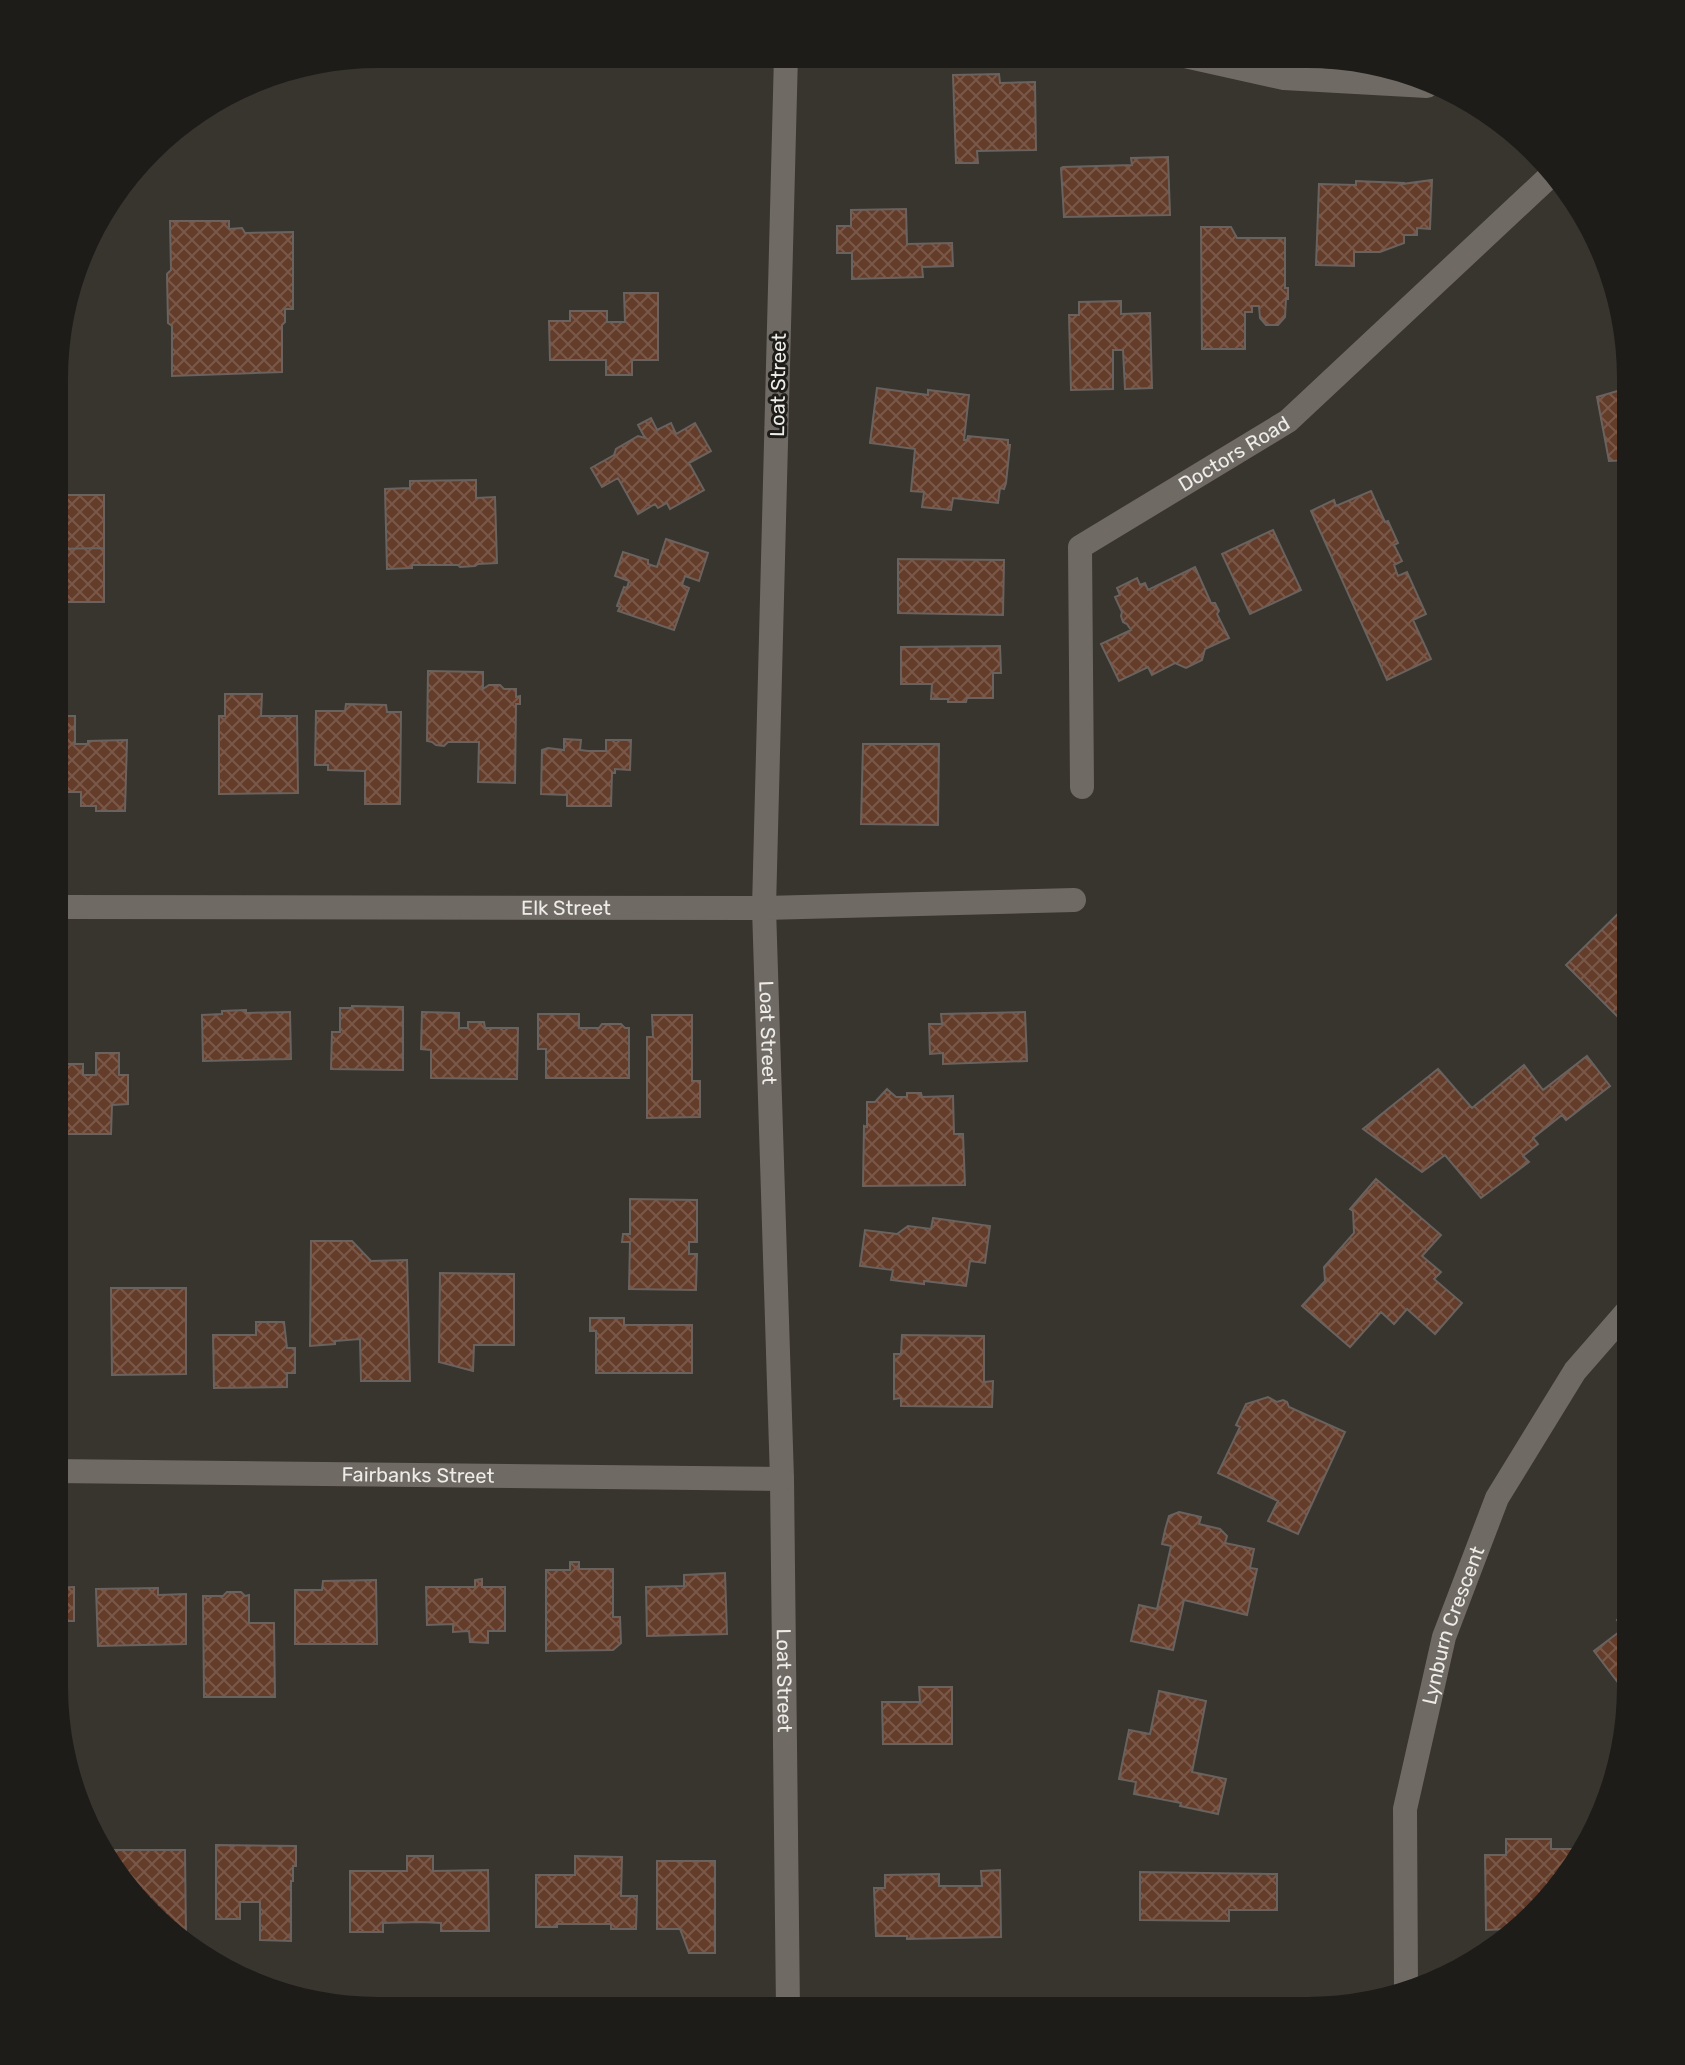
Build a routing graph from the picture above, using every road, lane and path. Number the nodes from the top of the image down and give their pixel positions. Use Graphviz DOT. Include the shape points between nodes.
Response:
graph roads {
  1 [pos="786,68"];
  2 [pos="1239,68"];
  3 [pos="1409,85"];
  4 [pos="1545,180"];
  5 [pos="1082,787"];
  6 [pos="1074,900"];
  7 [pos="68,907"];
  8 [pos="764,908"];
  9 [pos="1617,1323"];
  10 [pos="68,1471"];
  11 [pos="782,1479"];
  12 [pos="1406,1981"];
  13 [pos="788,1997"];
  1 -- 8 [label="street, Loat Street"];
  2 -- 3 [label="street" via="1284,78"];
  4 -- 5 [label="street, Doctors Road" via="1288,421 1080,547"];
  6 -- 8 [label="street, Elk Street"];
  7 -- 8 [label="street, Elk Street"];
  8 -- 11 [label="street, Loat Street"];
  9 -- 12 [label="street, Lynburn Crescent" via="1575,1371 1497,1498 1444,1637 1405,1809"];
  10 -- 11 [label="street, Fairbanks Street"];
  11 -- 13 [label="street, Loat Street"];
}
